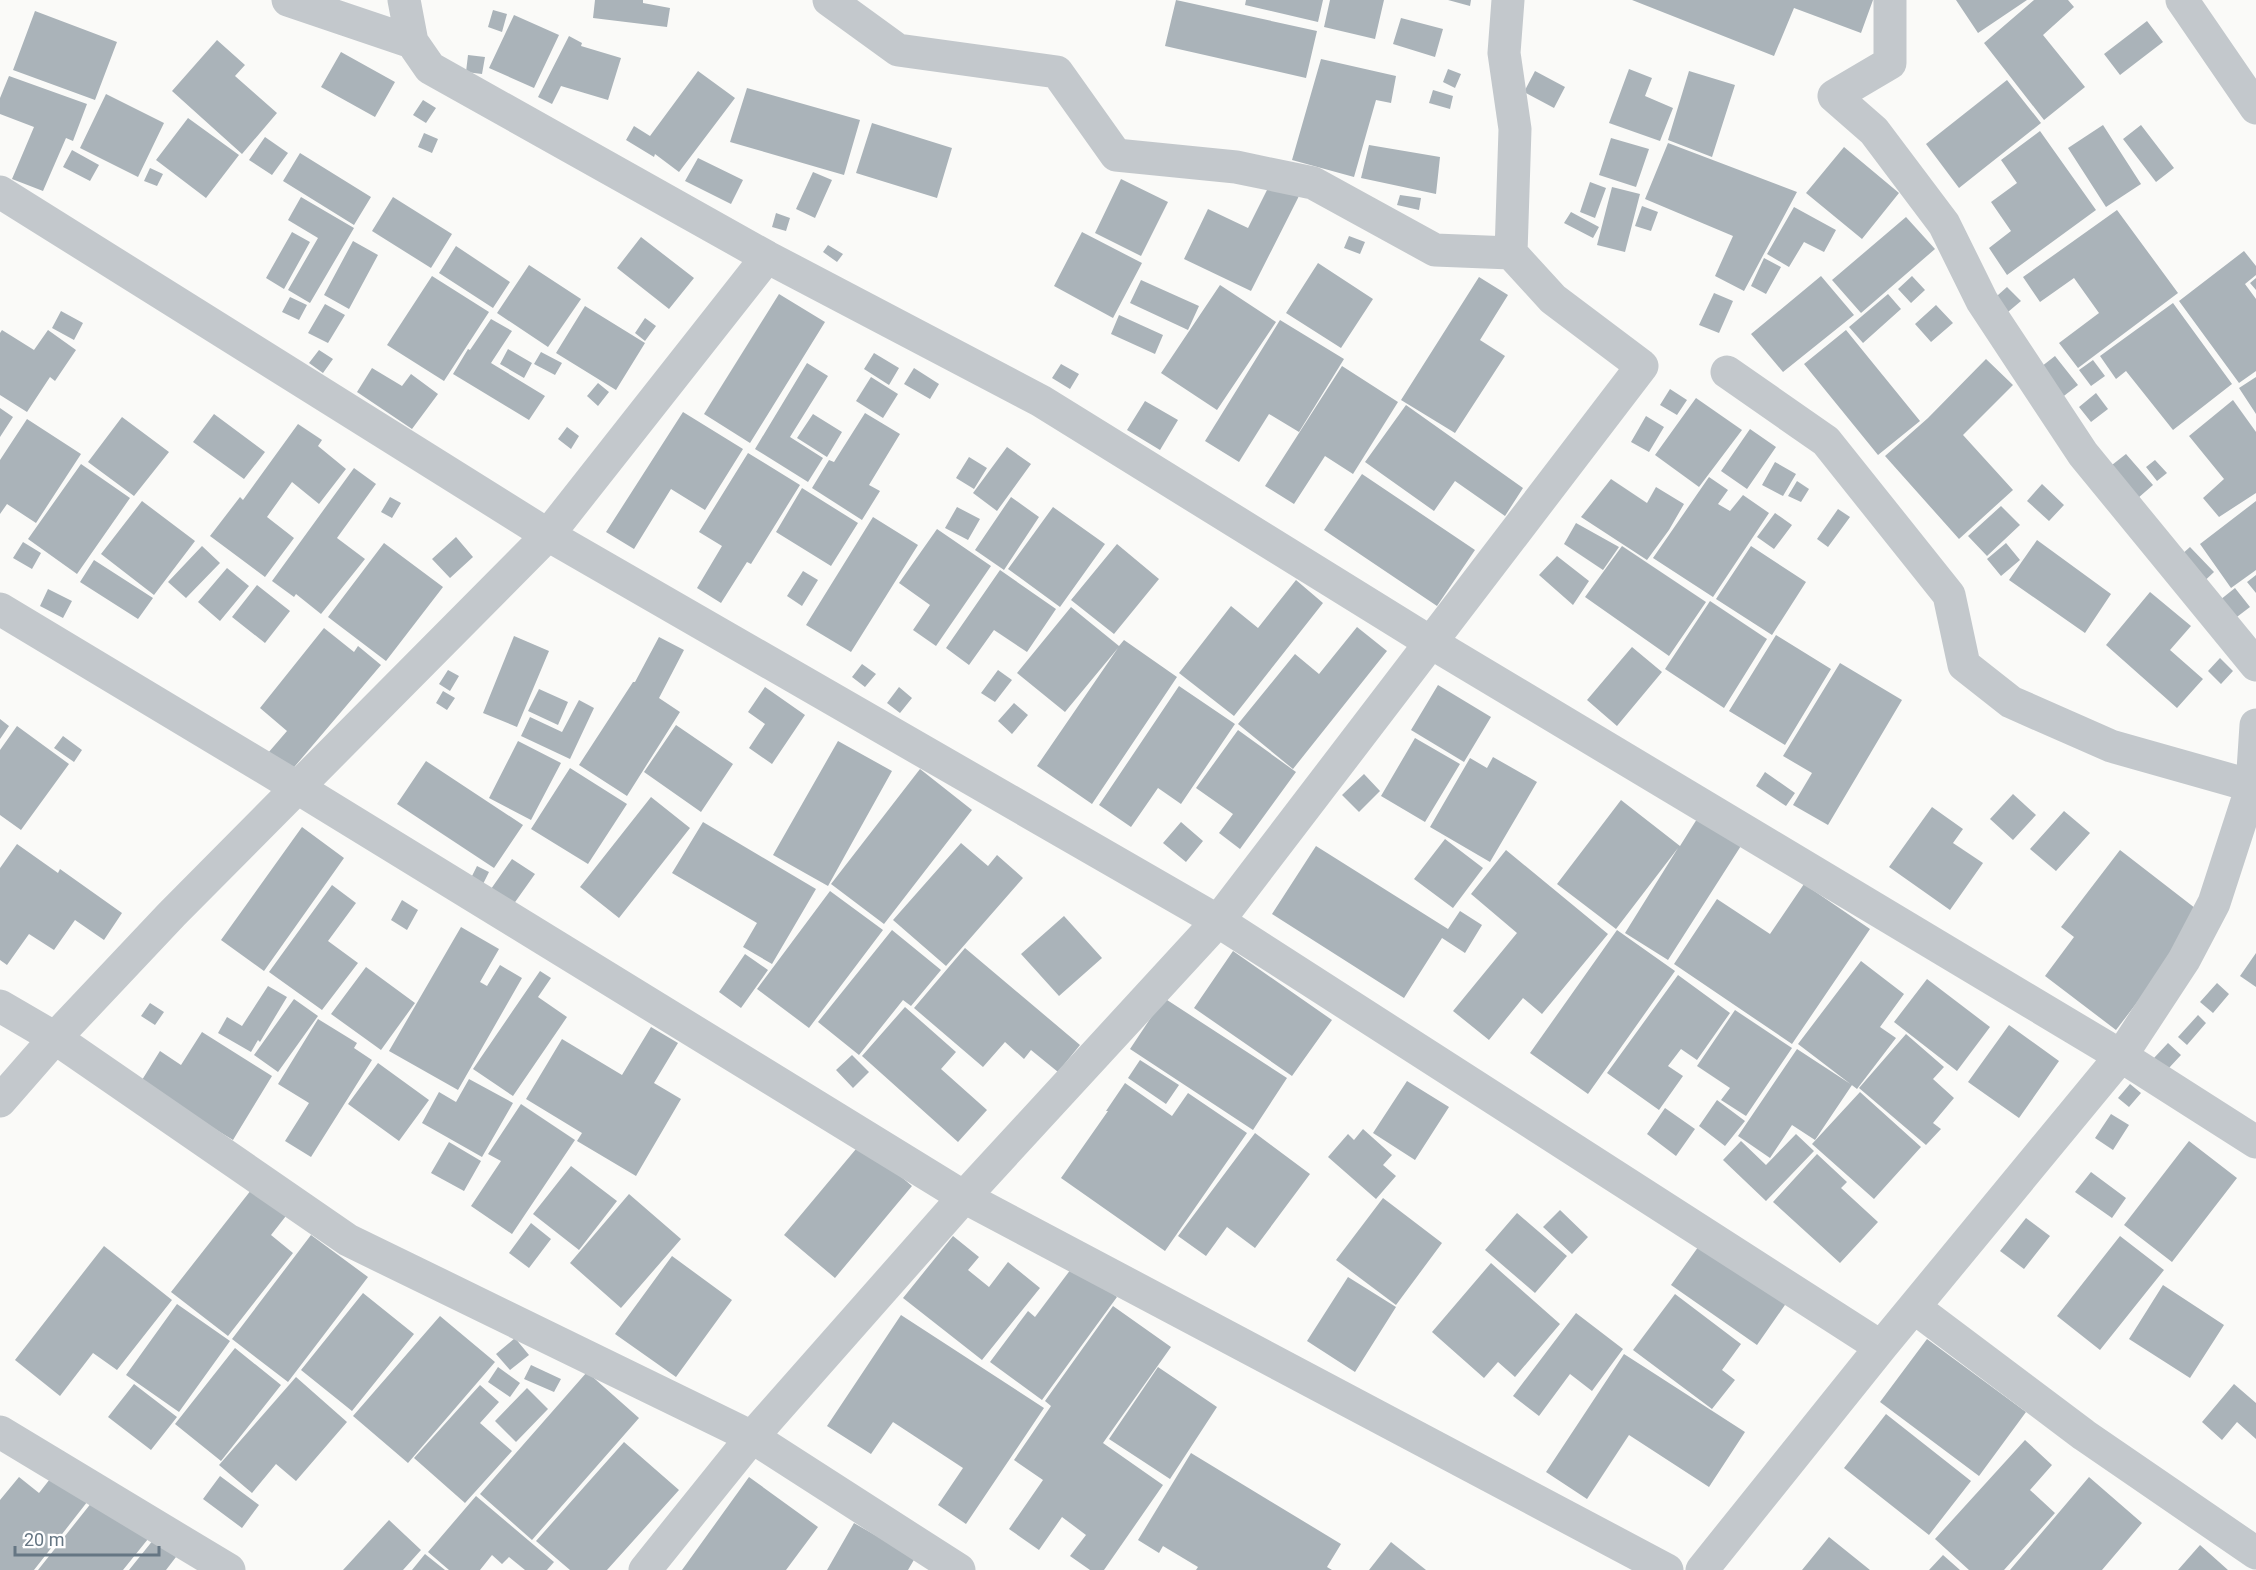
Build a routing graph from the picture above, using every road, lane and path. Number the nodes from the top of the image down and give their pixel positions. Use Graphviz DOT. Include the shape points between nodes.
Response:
graph roads {
  1 [pos="288,0"];
  2 [pos="404,0"];
  3 [pos="829,0"];
  4 [pos="1508,0"];
  5 [pos="1890,0"];
  6 [pos="2182,0"];
  7 [pos="412,42"];
  8 [pos="2256,108"];
  9 [pos="0,192"];
  10 [pos="1511,253"];
  11 [pos="767,257"];
  12 [pos="1727,372"];
  13 [pos="548,535"];
  14 [pos="0,609"];
  15 [pos="1430,642"];
  16 [pos="2256,665"];
  17 [pos="2256,725"];
  18 [pos="2254,786"];
  19 [pos="298,788"];
  20 [pos="1218,921"];
  21 [pos="0,1006"];
  22 [pos="55,1038"];
  23 [pos="2121,1056"];
  24 [pos="0,1101"];
  25 [pos="2256,1143"];
  26 [pos="964,1197"];
  27 [pos="1914,1308"];
  28 [pos="1881,1347"];
  29 [pos="0,1432"];
  30 [pos="752,1437"];
  31 [pos="2256,1553"];
  32 [pos="229,1570"];
  33 [pos="645,1570"];
  34 [pos="959,1570"];
  35 [pos="1667,1570"];
  36 [pos="1702,1570"];
  1 -- 7 [label="street"];
  2 -- 7 [label="street"];
  3 -- 10 [label="street" via="898,50 1057,72 1116,154 1236,167 1313,183 1435,250"];
  4 -- 10 [label="street" via="1504,53 1515,129"];
  5 -- 16 [label="street" via="1890,63 1834,96 1874,132 1944,224 1982,301 2083,454"];
  6 -- 8 [label="street"];
  7 -- 11 [label="street" via="430,68"];
  9 -- 13 [label="street"];
  10 -- 15 [label="street" via="1553,299 1642,366"];
  11 -- 13 [label="street"];
  11 -- 15 [label="street" via="1041,400"];
  12 -- 18 [label="street" via="1826,441 1949,595 1964,665 2012,702 2111,746"];
  13 -- 19 [label="street"];
  13 -- 20 [label="street"];
  14 -- 19 [label="street"];
  15 -- 20 [label="street"];
  15 -- 23 [label="street"];
  17 -- 18 [label="street"];
  18 -- 23 [label="street" via="2214,903 2184,960"];
  19 -- 22 [label="street"];
  19 -- 26 [label="street"];
  20 -- 26 [label="street"];
  20 -- 28 [label="street"];
  21 -- 22 [label="street"];
  22 -- 24 [label="street"];
  22 -- 30 [label="street" via="348,1240"];
  23 -- 25 [label="street"];
  23 -- 27 [label="street"];
  26 -- 30 [label="street"];
  26 -- 35 [label="street"];
  27 -- 28 [label="street"];
  27 -- 31 [label="street" via="2084,1435"];
  28 -- 36 [label="street"];
  29 -- 32 [label="street"];
  30 -- 33 [label="street"];
  30 -- 34 [label="street"];
}
